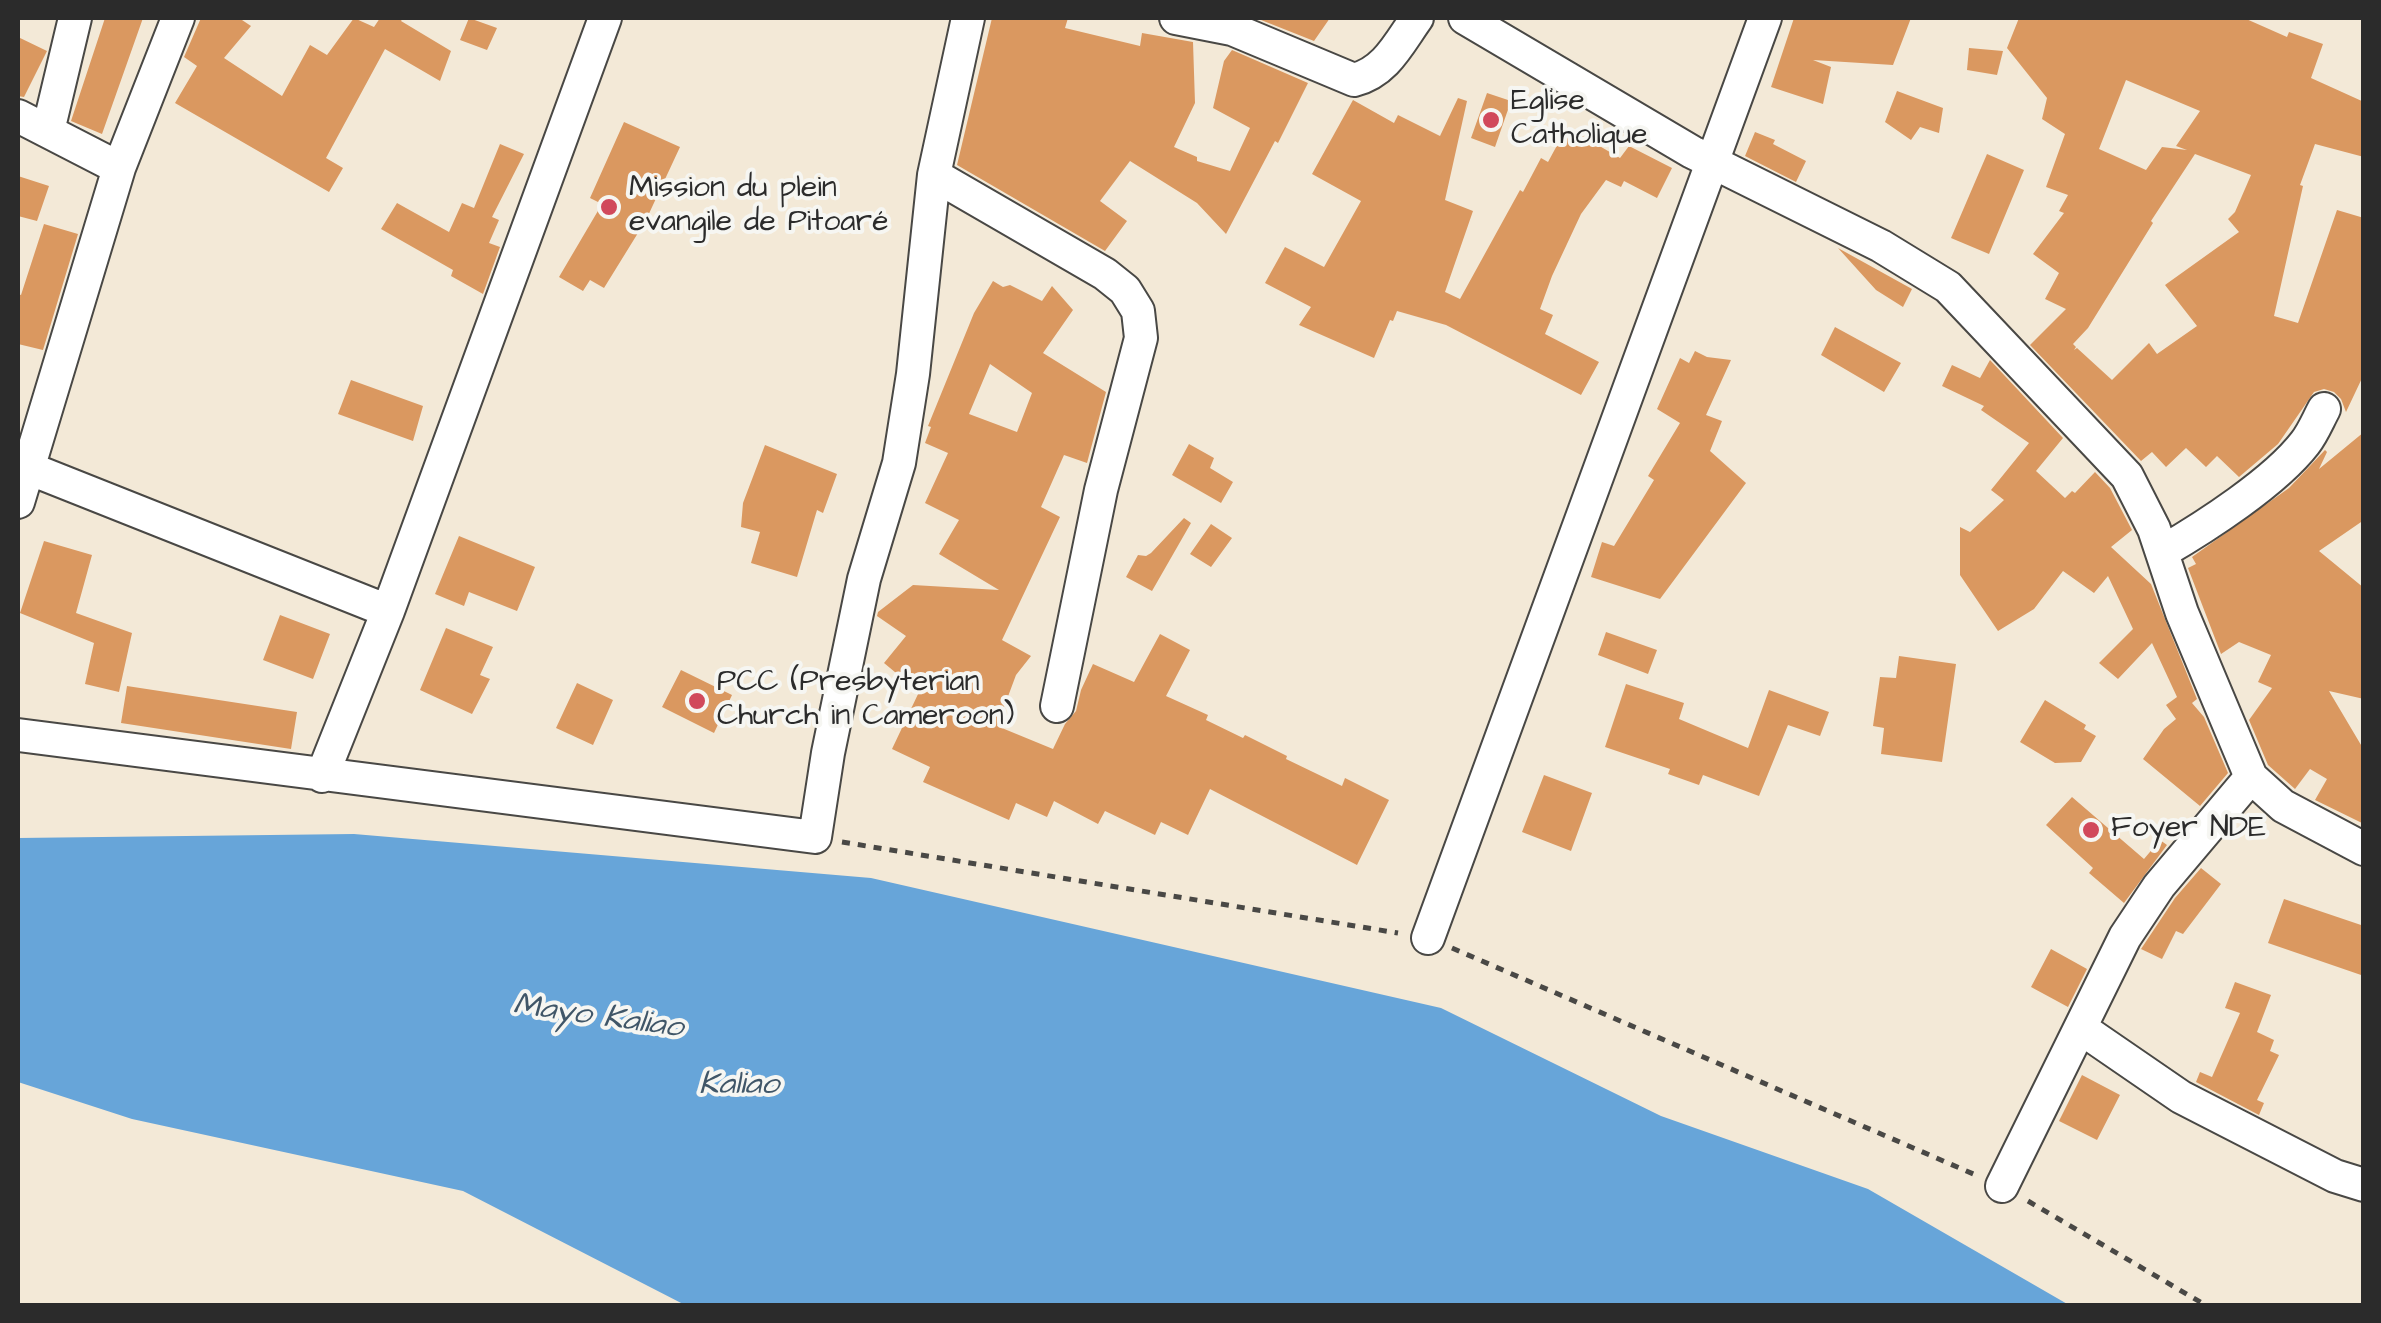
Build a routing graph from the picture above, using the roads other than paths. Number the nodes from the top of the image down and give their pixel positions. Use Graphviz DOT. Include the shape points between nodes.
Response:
graph roads {
  1 [pos="75,18"];
  2 [pos="178,18"];
  3 [pos="605,18"];
  4 [pos="968,18"];
  5 [pos="1176,18"];
  6 [pos="1417,18"];
  7 [pos="1466,18"];
  8 [pos="1765,18"];
  9 [pos="18,116"];
  10 [pos="48,131"];
  11 [pos="1711,161"];
  12 [pos="119,168"];
  13 [pos="934,174"];
  14 [pos="2324,409"];
  15 [pos="23,465"];
  16 [pos="18,502"];
  17 [pos="2162,552"];
  18 [pos="388,611"];
  19 [pos="1057,706"];
  20 [pos="18,735"];
  21 [pos="322,776"];
  22 [pos="2251,777"];
  23 [pos="2362,845"];
  24 [pos="1428,938"];
  25 [pos="2082,1029"];
  26 [pos="2364,1185"];
  27 [pos="2002,1186"];
  1 -- 10 [label="street"];
  2 -- 12 [label="street"];
  3 -- 18 [label="street"];
  4 -- 13 [label="street"];
  5 -- 6 [label="street" via="1232,29 1354,80 1384,65"];
  7 -- 11 [label="street"];
  8 -- 11 [label="street"];
  9 -- 10 [label="street"];
  10 -- 12 [label="street"];
  11 -- 17 [label="street" via="1948,287 2127,476"];
  11 -- 24 [label="street"];
  12 -- 15 [label="street"];
  13 -- 19 [label="street" via="1105,274 1138,311 1141,338 1101,490"];
  13 -- 21 [label="street" via="899,463 864,579 815,837"];
  14 -- 17 [label="street" via="2288,460"];
  15 -- 16 [label="street"];
  15 -- 18 [label="street"];
  17 -- 22 [label="street"];
  18 -- 21 [label="street"];
  20 -- 21 [label="street"];
  22 -- 23 [label="street" via="2283,806"];
  22 -- 25 [label="street" via="2159,886 2125,938"];
  25 -- 26 [label="street" via="2181,1097"];
  25 -- 27 [label="street"];
}
